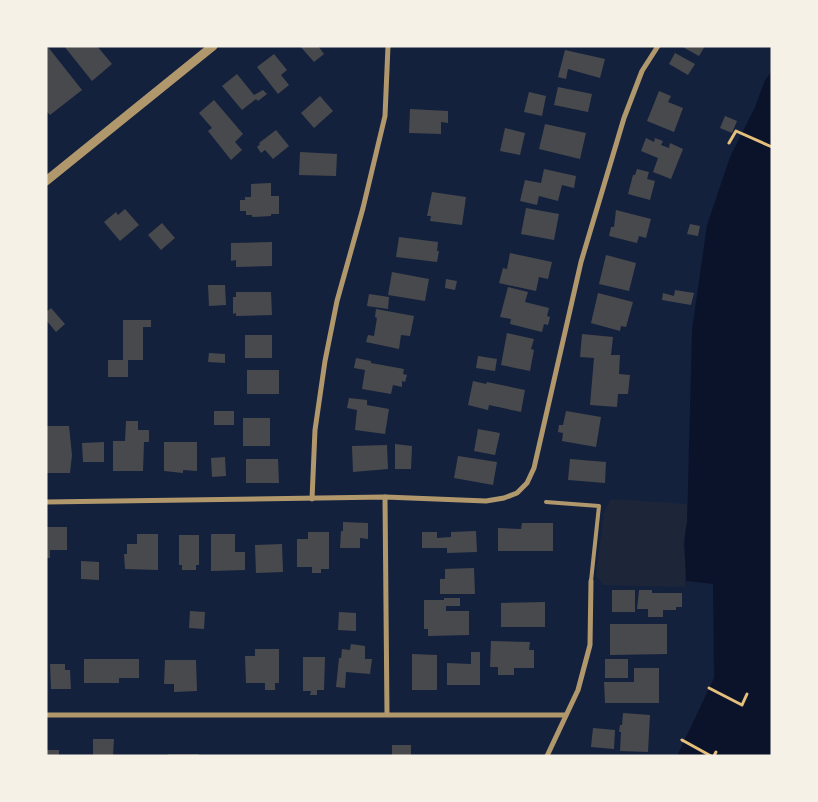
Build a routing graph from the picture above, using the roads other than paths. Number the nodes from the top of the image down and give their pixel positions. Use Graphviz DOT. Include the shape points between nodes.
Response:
graph roads {
  1 [pos="213,46"];
  2 [pos="388,46"];
  3 [pos="658,46"];
  4 [pos="46,181"];
  5 [pos="386,497"];
  6 [pos="312,498"];
  7 [pos="46,502"];
  8 [pos="546,502"];
  9 [pos="591,581"];
  10 [pos="387,714"];
  11 [pos="565,715"];
  12 [pos="46,716"];
  13 [pos="547,756"];
  1 -- 4 [label="street"];
  2 -- 6 [label="street" via="384,116 325,361 315,430"];
  3 -- 5 [label="street" via="642,72 624,118 594,218 534,468 527,483 517,493 486,501"];
  5 -- 6 [label="street"];
  5 -- 10 [label="street"];
  6 -- 7 [label="street"];
  8 -- 9 [label="lane" via="599,506"];
  9 -- 11 [label="street" via="590,645 578,690"];
  10 -- 11 [label="street"];
  10 -- 12 [label="street"];
  11 -- 13 [label="street"];
}
